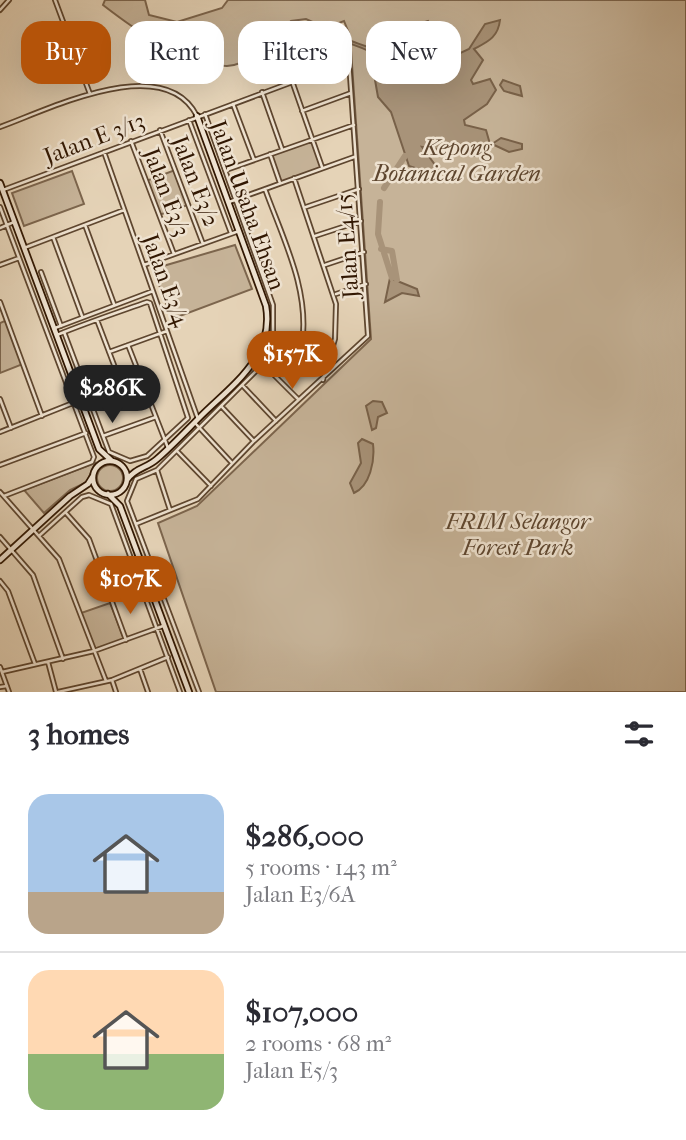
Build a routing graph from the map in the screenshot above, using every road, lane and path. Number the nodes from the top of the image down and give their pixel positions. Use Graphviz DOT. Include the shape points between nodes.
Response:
graph roads {
  1 [pos="9,0"];
  2 [pos="55,0"];
  3 [pos="0,10"];
  4 [pos="284,84"];
  5 [pos="293,84"];
  6 [pos="350,84"];
  7 [pos="262,92"];
  8 [pos="351,93"];
  9 [pos="90,94"];
  10 [pos="233,103"];
  11 [pos="302,111"];
  12 [pos="205,113"];
  13 [pos="197,116"];
  14 [pos="189,120"];
  15 [pos="354,125"];
  16 [pos="0,127"];
  17 [pos="160,130"];
  18 [pos="313,139"];
  19 [pos="131,141"];
  20 [pos="282,150"];
  21 [pos="104,152"];
  22 [pos="270,154"];
  23 [pos="354,157"];
  24 [pos="254,160"];
  25 [pos="323,168"];
  26 [pos="226,170"];
  27 [pos="294,178"];
  28 [pos="0,183"];
  29 [pos="280,183"];
  30 [pos="265,189"];
  31 [pos="359,189"];
  32 [pos="3,191"];
  33 [pos="236,199"];
  34 [pos="229,202"];
  35 [pos="0,207"];
  36 [pos="305,207"];
  37 [pos="124,210"];
  38 [pos="361,220"];
  39 [pos="15,222"];
  40 [pos="7,225"];
  41 [pos="85,225"];
  42 [pos="0,228"];
  43 [pos="239,231"];
  44 [pos="231,233"];
  45 [pos="315,236"];
  46 [pos="53,237"];
  47 [pos="203,244"];
  48 [pos="24,248"];
  49 [pos="364,252"];
  50 [pos="174,254"];
  51 [pos="19,258"];
  52 [pos="0,265"];
  53 [pos="144,265"];
  54 [pos="325,265"];
  55 [pos="41,272"];
  56 [pos="366,284"];
  57 [pos="153,291"];
  58 [pos="335,294"];
  59 [pos="0,302"];
  60 [pos="115,305"];
  61 [pos="273,305"];
  62 [pos="266,306"];
  63 [pos="83,317"];
  64 [pos="97,320"];
  65 [pos="61,326"];
  66 [pos="54,328"];
  67 [pos="167,331"];
  68 [pos="64,332"];
  69 [pos="161,333"];
  70 [pos="57,335"];
  71 [pos="273,338"];
  72 [pos="302,344"];
  73 [pos="128,345"];
  74 [pos="332,350"];
  75 [pos="109,352"];
  76 [pos="263,364"];
  77 [pos="323,380"];
  78 [pos="243,386"];
  79 [pos="145,387"];
  80 [pos="125,394"];
  81 [pos="88,397"];
  82 [pos="0,399"];
  83 [pos="81,400"];
  84 [pos="299,400"];
  85 [pos="74,403"];
  86 [pos="92,406"];
  87 [pos="222,408"];
  88 [pos="42,415"];
  89 [pos="156,417"];
  90 [pos="196,421"];
  91 [pos="276,421"];
  92 [pos="11,428"];
  93 [pos="199,429"];
  94 [pos="0,432"];
  95 [pos="86,433"];
  96 [pos="103,436"];
  97 [pos="165,440"];
  98 [pos="254,441"];
  99 [pos="168,448"];
  100 [pos="99,449"];
  101 [pos="177,451"];
  102 [pos="112,461"];
  103 [pos="232,463"];
  104 [pos="0,465"];
  105 [pos="121,466"];
  106 [pos="97,467"];
  107 [pos="139,467"];
  108 [pos="157,470"];
  109 [pos="93,476"];
  110 [pos="127,480"];
  111 [pos="211,486"];
  112 [pos="82,489"];
  113 [pos="97,489"];
  114 [pos="121,490"];
  115 [pos="0,492"];
  116 [pos="108,494"];
  117 [pos="4,496"];
  118 [pos="120,506"];
  119 [pos="170,511"];
  120 [pos="66,513"];
  121 [pos="136,524"];
  122 [pos="34,529"];
  123 [pos="40,535"];
  124 [pos="0,537"];
  125 [pos="11,550"];
  126 [pos="0,560"];
  127 [pos="150,564"];
  128 [pos="144,566"];
  129 [pos="0,581"];
  130 [pos="165,626"];
  131 [pos="158,629"];
  132 [pos="126,640"];
  133 [pos="94,651"];
  134 [pos="168,657"];
  135 [pos="63,659"];
  136 [pos="48,662"];
  137 [pos="34,664"];
  138 [pos="0,667"];
  139 [pos="140,669"];
  140 [pos="2,672"];
  141 [pos="193,677"];
  142 [pos="112,680"];
  143 [pos="106,681"];
  144 [pos="185,681"];
  145 [pos="7,686"];
  146 [pos="0,687"];
  147 [pos="9,692"];
  148 [pos="57,692"];
  149 [pos="116,692"];
  150 [pos="148,692"];
  151 [pos="180,692"];
  152 [pos="189,692"];
  153 [pos="199,692"];
  1 -- 3 [label="street"];
  2 -- 9 [label="street"];
  4 -- 7 [label="street, Jalan E 3/13"];
  5 -- 11 [label="street"];
  6 -- 8 [label="street, Jalan E4/15"];
  7 -- 10 [label="street, Jalan E 3/13"];
  7 -- 20 [label="street"];
  8 -- 11 [label="street"];
  8 -- 15 [label="street, Jalan E4/15"];
  9 -- 13 [label="street, Jalan Usaha Ehsan" via="118,87 166,88 184,96"];
  9 -- 16 [label="street, Jalan Usaha Ehsan"];
  10 -- 12 [label="street, Jalan E 3/13"];
  10 -- 24 [label="street"];
  11 -- 18 [label="street"];
  12 -- 13 [label="street, Jalan E 3/13"];
  12 -- 26 [label="street"];
  13 -- 14 [label="street, Jalan E 3/13"];
  13 -- 34 [label="street, Jalan Usaha Ehsan"];
  14 -- 17 [label="street, Jalan E 3/13"];
  14 -- 44 [label="street"];
  15 -- 18 [label="street"];
  15 -- 23 [label="street, Jalan E4/15"];
  17 -- 19 [label="street, Jalan E 3/13"];
  17 -- 47 [label="street, Jalan E3/2"];
  18 -- 20 [label="street"];
  18 -- 25 [label="street"];
  19 -- 21 [label="street, Jalan E 3/13"];
  19 -- 50 [label="street, Jalan E3/3"];
  20 -- 22 [label="street"];
  21 -- 32 [label="street, Jalan E 3/13"];
  21 -- 37 [label="street, Jalan E3/4"];
  22 -- 24 [label="street"];
  22 -- 29 [label="street"];
  23 -- 25 [label="street"];
  23 -- 31 [label="street, Jalan E4/15"];
  24 -- 26 [label="street"];
  25 -- 27 [label="street"];
  26 -- 33 [label="street"];
  27 -- 29 [label="street"];
  27 -- 36 [label="street"];
  28 -- 32 [label="street"];
  29 -- 30 [label="street"];
  30 -- 33 [label="street"];
  30 -- 72 [label="street" via="303,295"];
  31 -- 36 [label="street"];
  31 -- 38 [label="street, Jalan E4/15"];
  32 -- 39 [label="street"];
  33 -- 34 [label="street"];
  33 -- 61 [label="street"];
  34 -- 43 [label="street, Jalan Usaha Ehsan"];
  35 -- 40 [label="street"];
  36 -- 45 [label="street"];
  37 -- 41 [label="street"];
  37 -- 53 [label="street, Jalan E3/4"];
  38 -- 45 [label="street"];
  38 -- 49 [label="street, Jalan E4/15"];
  39 -- 40 [label="street"];
  39 -- 48 [label="street"];
  40 -- 42 [label="street"];
  40 -- 51 [label="street"];
  41 -- 46 [label="street"];
  41 -- 60 [label="street"];
  43 -- 44 [label="street"];
  43 -- 62 [label="street, Jalan Usaha Ehsan"];
  44 -- 47 [label="street"];
  45 -- 54 [label="street"];
  46 -- 48 [label="street"];
  46 -- 63 [label="street"];
  47 -- 50 [label="street"];
  48 -- 66 [label="street"];
  49 -- 54 [label="street"];
  49 -- 56 [label="street, Jalan E4/15"];
  50 -- 53 [label="street"];
  51 -- 52 [label="street"];
  51 -- 85 [label="street"];
  53 -- 57 [label="street, Jalan E3/4"];
  54 -- 58 [label="street"];
  55 -- 65 [label="street"];
  56 -- 58 [label="street"];
  56 -- 77 [label="street, Jalan E4/15" via="368,336"];
  57 -- 60 [label="street"];
  57 -- 67 [label="street, Jalan E3/4"];
  58 -- 74 [label="street"];
  59 -- 88 [label="street"];
  60 -- 63 [label="street"];
  61 -- 62 [label="street"];
  61 -- 71 [label="street"];
  62 -- 90 [label="street, Jalan Usaha Ehsan" via="264,338 252,366"];
  63 -- 65 [label="street"];
  64 -- 68 [label="street"];
  64 -- 69 [label="street" via="150,303"];
  64 -- 75 [label="street"];
  65 -- 66 [label="street"];
  66 -- 70 [label="street"];
  67 -- 69 [label="street"];
  67 -- 90 [label="street, Jalan E3/4"];
  68 -- 70 [label="street"];
  68 -- 81 [label="street"];
  69 -- 73 [label="street"];
  69 -- 97 [label="street" via="188,414"];
  70 -- 83 [label="street"];
  71 -- 72 [label="street"];
  71 -- 76 [label="street"];
  72 -- 74 [label="street"];
  73 -- 75 [label="street"];
  73 -- 79 [label="street"];
  74 -- 77 [label="street"];
  75 -- 80 [label="street"];
  76 -- 78 [label="street"];
  76 -- 84 [label="street"];
  77 -- 84 [label="street, Jalan E4/15"];
  78 -- 87 [label="street"];
  78 -- 91 [label="street"];
  79 -- 80 [label="street"];
  79 -- 89 [label="street"];
  80 -- 86 [label="street"];
  81 -- 83 [label="street"];
  81 -- 86 [label="street"];
  82 -- 92 [label="street"];
  83 -- 85 [label="street"];
  83 -- 100 [label="street"];
  84 -- 91 [label="street, Jalan E4/15"];
  85 -- 88 [label="street"];
  85 -- 95 [label="street"];
  86 -- 96 [label="street"];
  87 -- 93 [label="street"];
  87 -- 98 [label="street"];
  88 -- 92 [label="street"];
  89 -- 96 [label="street"];
  89 -- 97 [label="street"];
  90 -- 93 [label="street, Jalan E3/4"];
  90 -- 99 [label="street, Jalan Usaha Ehsan"];
  91 -- 98 [label="street, Jalan E4/15"];
  92 -- 94 [label="street"];
  93 -- 101 [label="street"];
  93 -- 103 [label="street, Jalan E3/4"];
  95 -- 104 [label="street"];
  95 -- 117 [label="street" via="94,459"];
  96 -- 97 [label="street" via="109,452 130,461 147,456"];
  97 -- 99 [label="street"];
  98 -- 103 [label="street, Jalan E4/15"];
  99 -- 107 [label="street, Jalan Usaha Ehsan" via="155,461"];
  100 -- 102 [label="street"];
  100 -- 106 [label="street"];
  101 -- 108 [label="street"];
  101 -- 111 [label="street"];
  102 -- 105 [label="street"];
  102 -- 106 [label="street"];
  103 -- 111 [label="street, Jalan E4/15"];
  105 -- 107 [label="street"];
  105 -- 110 [label="street"];
  106 -- 109 [label="street"];
  107 -- 110 [label="street, Jalan Usaha Ehsan"];
  108 -- 119 [label="street"];
  108 -- 121 [label="street" via="136,479 128,495"];
  109 -- 112 [label="street"];
  109 -- 113 [label="street"];
  110 -- 114 [label="street"];
  111 -- 119 [label="street, Jalan E4/15" via="196,501"];
  112 -- 113 [label="street"];
  112 -- 122 [label="street"];
  113 -- 116 [label="street"];
  114 -- 116 [label="street"];
  114 -- 118 [label="street"];
  115 -- 117 [label="street"];
  116 -- 118 [label="street"];
  117 -- 122 [label="street"];
  118 -- 128 [label="street"];
  119 -- 121 [label="street, Jalan E4/15"];
  120 -- 123 [label="street"];
  120 -- 131 [label="street" via="89,495 111,504"];
  120 -- 132 [label="street" via="89,539"];
  121 -- 127 [label="street"];
  122 -- 123 [label="street"];
  122 -- 125 [label="street"];
  123 -- 133 [label="street" via="59,559"];
  124 -- 125 [label="street"];
  125 -- 126 [label="street"];
  125 -- 135 [label="street" via="33,575"];
  127 -- 128 [label="street"];
  127 -- 141 [label="street"];
  128 -- 130 [label="street"];
  129 -- 137 [label="street" via="8,591"];
  130 -- 131 [label="street"];
  130 -- 144 [label="street"];
  131 -- 132 [label="street"];
  131 -- 134 [label="street"];
  132 -- 133 [label="street"];
  133 -- 135 [label="street"];
  133 -- 143 [label="street"];
  134 -- 139 [label="street"];
  134 -- 151 [label="street"];
  135 -- 136 [label="street"];
  136 -- 137 [label="street"];
  136 -- 148 [label="street"];
  137 -- 140 [label="street"];
  138 -- 140 [label="street"];
  139 -- 142 [label="street"];
  139 -- 150 [label="street"];
  140 -- 145 [label="street"];
  141 -- 144 [label="street"];
  141 -- 153 [label="street"];
  142 -- 143 [label="street"];
  142 -- 149 [label="street"];
  143 -- 148 [label="street"];
  144 -- 152 [label="street"];
  145 -- 146 [label="street"];
  145 -- 147 [label="street"];
}
